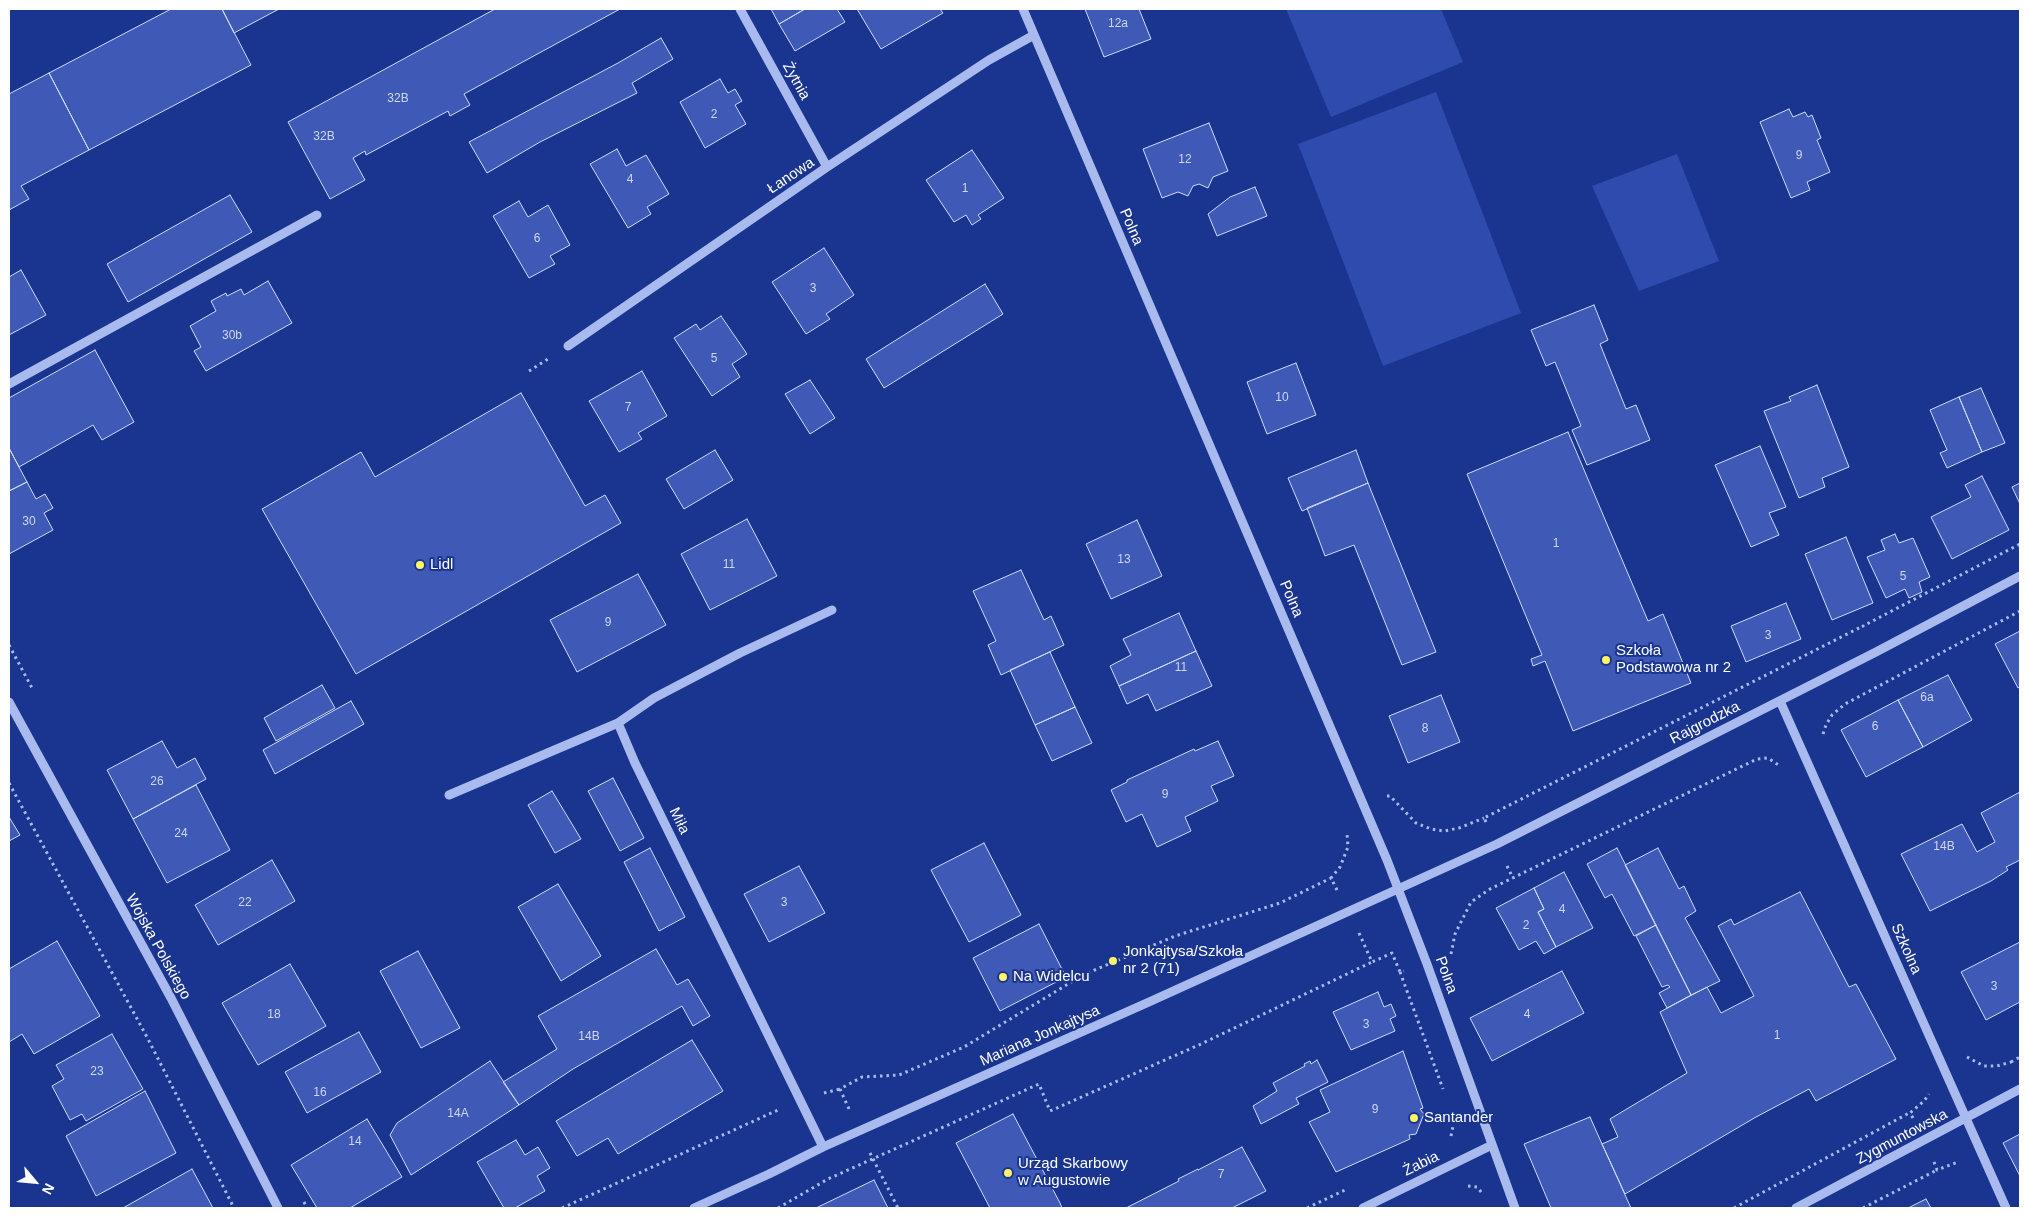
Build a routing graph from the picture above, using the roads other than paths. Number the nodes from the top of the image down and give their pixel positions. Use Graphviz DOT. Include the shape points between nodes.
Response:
graph roads {
  1 [pos="740,9"];
  2 [pos="1023,9"];
  3 [pos="1034,35"];
  4 [pos="827,168"];
  5 [pos="317,214"];
  6 [pos="568,346"];
  7 [pos="9,384"];
  8 [pos="2020,576"];
  9 [pos="832,610"];
  10 [pos="1780,701"];
  11 [pos="9,702"];
  12 [pos="618,723"];
  13 [pos="449,795"];
  14 [pos="1399,889"];
  15 [pos="2020,1090"];
  16 [pos="1966,1118"];
  17 [pos="1492,1145"];
  18 [pos="823,1147"];
  19 [pos="278,1208"];
  20 [pos="694,1208"];
  21 [pos="1363,1208"];
  22 [pos="1515,1208"];
  23 [pos="1796,1208"];
  24 [pos="2006,1208"];
  1 -- 4 [label="street, Żytnia"];
  2 -- 3 [label="street, Polna"];
  3 -- 4 [label="street, Łanowa" via="989,60"];
  3 -- 14 [label="street, Polna"];
  4 -- 6 [label="street, Łanowa"];
  5 -- 7 [label="street"];
  8 -- 10 [label="street, Rajgrodzka"];
  9 -- 12 [label="street" via="740,653 663,694"];
  10 -- 14 [label="street, Rajgrodzka" via="1496,844"];
  10 -- 16 [label="street, Szkolna"];
  11 -- 19 [label="street, Wojska Polskiego" via="171,998"];
  12 -- 13 [label="street"];
  12 -- 18 [label="street, Miła"];
  14 -- 17 [label="street, Polna"];
  14 -- 18 [label="street, Mariana Jonkajtysa"];
  15 -- 16 [label="street, Zygmuntowska"];
  16 -- 23 [label="street, Zygmuntowska"];
  16 -- 24 [label="street, Szkolna"];
  17 -- 21 [label="street, Żabia"];
  17 -- 22 [label="street, Polna"];
  18 -- 20 [label="street, Mariana Jonkajtysa"];
}
